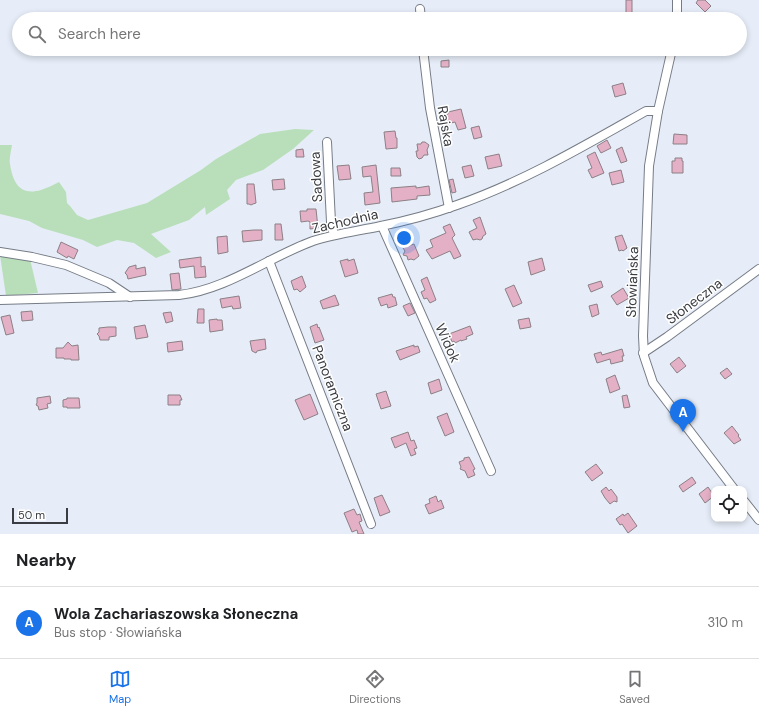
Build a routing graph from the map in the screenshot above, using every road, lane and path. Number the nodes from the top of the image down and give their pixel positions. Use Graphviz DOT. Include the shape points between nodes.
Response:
graph roads {
  1 [pos="677,0"];
  2 [pos="420,9"];
  3 [pos="420,12"];
  4 [pos="677,12"];
  5 [pos="424,56"];
  6 [pos="670,56"];
  7 [pos="658,111"];
  8 [pos="327,142"];
  9 [pos="449,208"];
  10 [pos="382,226"];
  11 [pos="334,235"];
  12 [pos="0,252"];
  13 [pos="269,261"];
  14 [pos="759,269"];
  15 [pos="130,297"];
  16 [pos="0,300"];
  17 [pos="643,353"];
  18 [pos="491,470"];
  19 [pos="732,486"];
  20 [pos="747,506"];
  21 [pos="759,520"];
  22 [pos="371,524"];
  1 -- 4 [label="street"];
  2 -- 3 [label="street"];
  5 -- 9 [label="street, Rajska" via="430,108"];
  6 -- 7 [label="street, Słowiańska"];
  7 -- 9 [label="street, Zachodnia" via="646,111 531,174"];
  7 -- 17 [label="street, Słowiańska" via="649,166"];
  8 -- 11 [label="street, Sadowa" via="331,222"];
  9 -- 10 [label="street, Zachodnia"];
  10 -- 11 [label="street, Zachodnia"];
  10 -- 18 [label="street, Widok"];
  11 -- 13 [label="street, Zachodnia"];
  12 -- 15 [label="street" via="66,265 109,283"];
  13 -- 15 [label="street, Zachodnia" via="212,287 190,294"];
  13 -- 22 [label="street, Panoramiczna"];
  14 -- 17 [label="street, Słoneczna"];
  15 -- 16 [label="street, Zachodnia"];
  17 -- 19 [label="street, Słowiańska" via="653,383"];
  20 -- 21 [label="street"];
}
